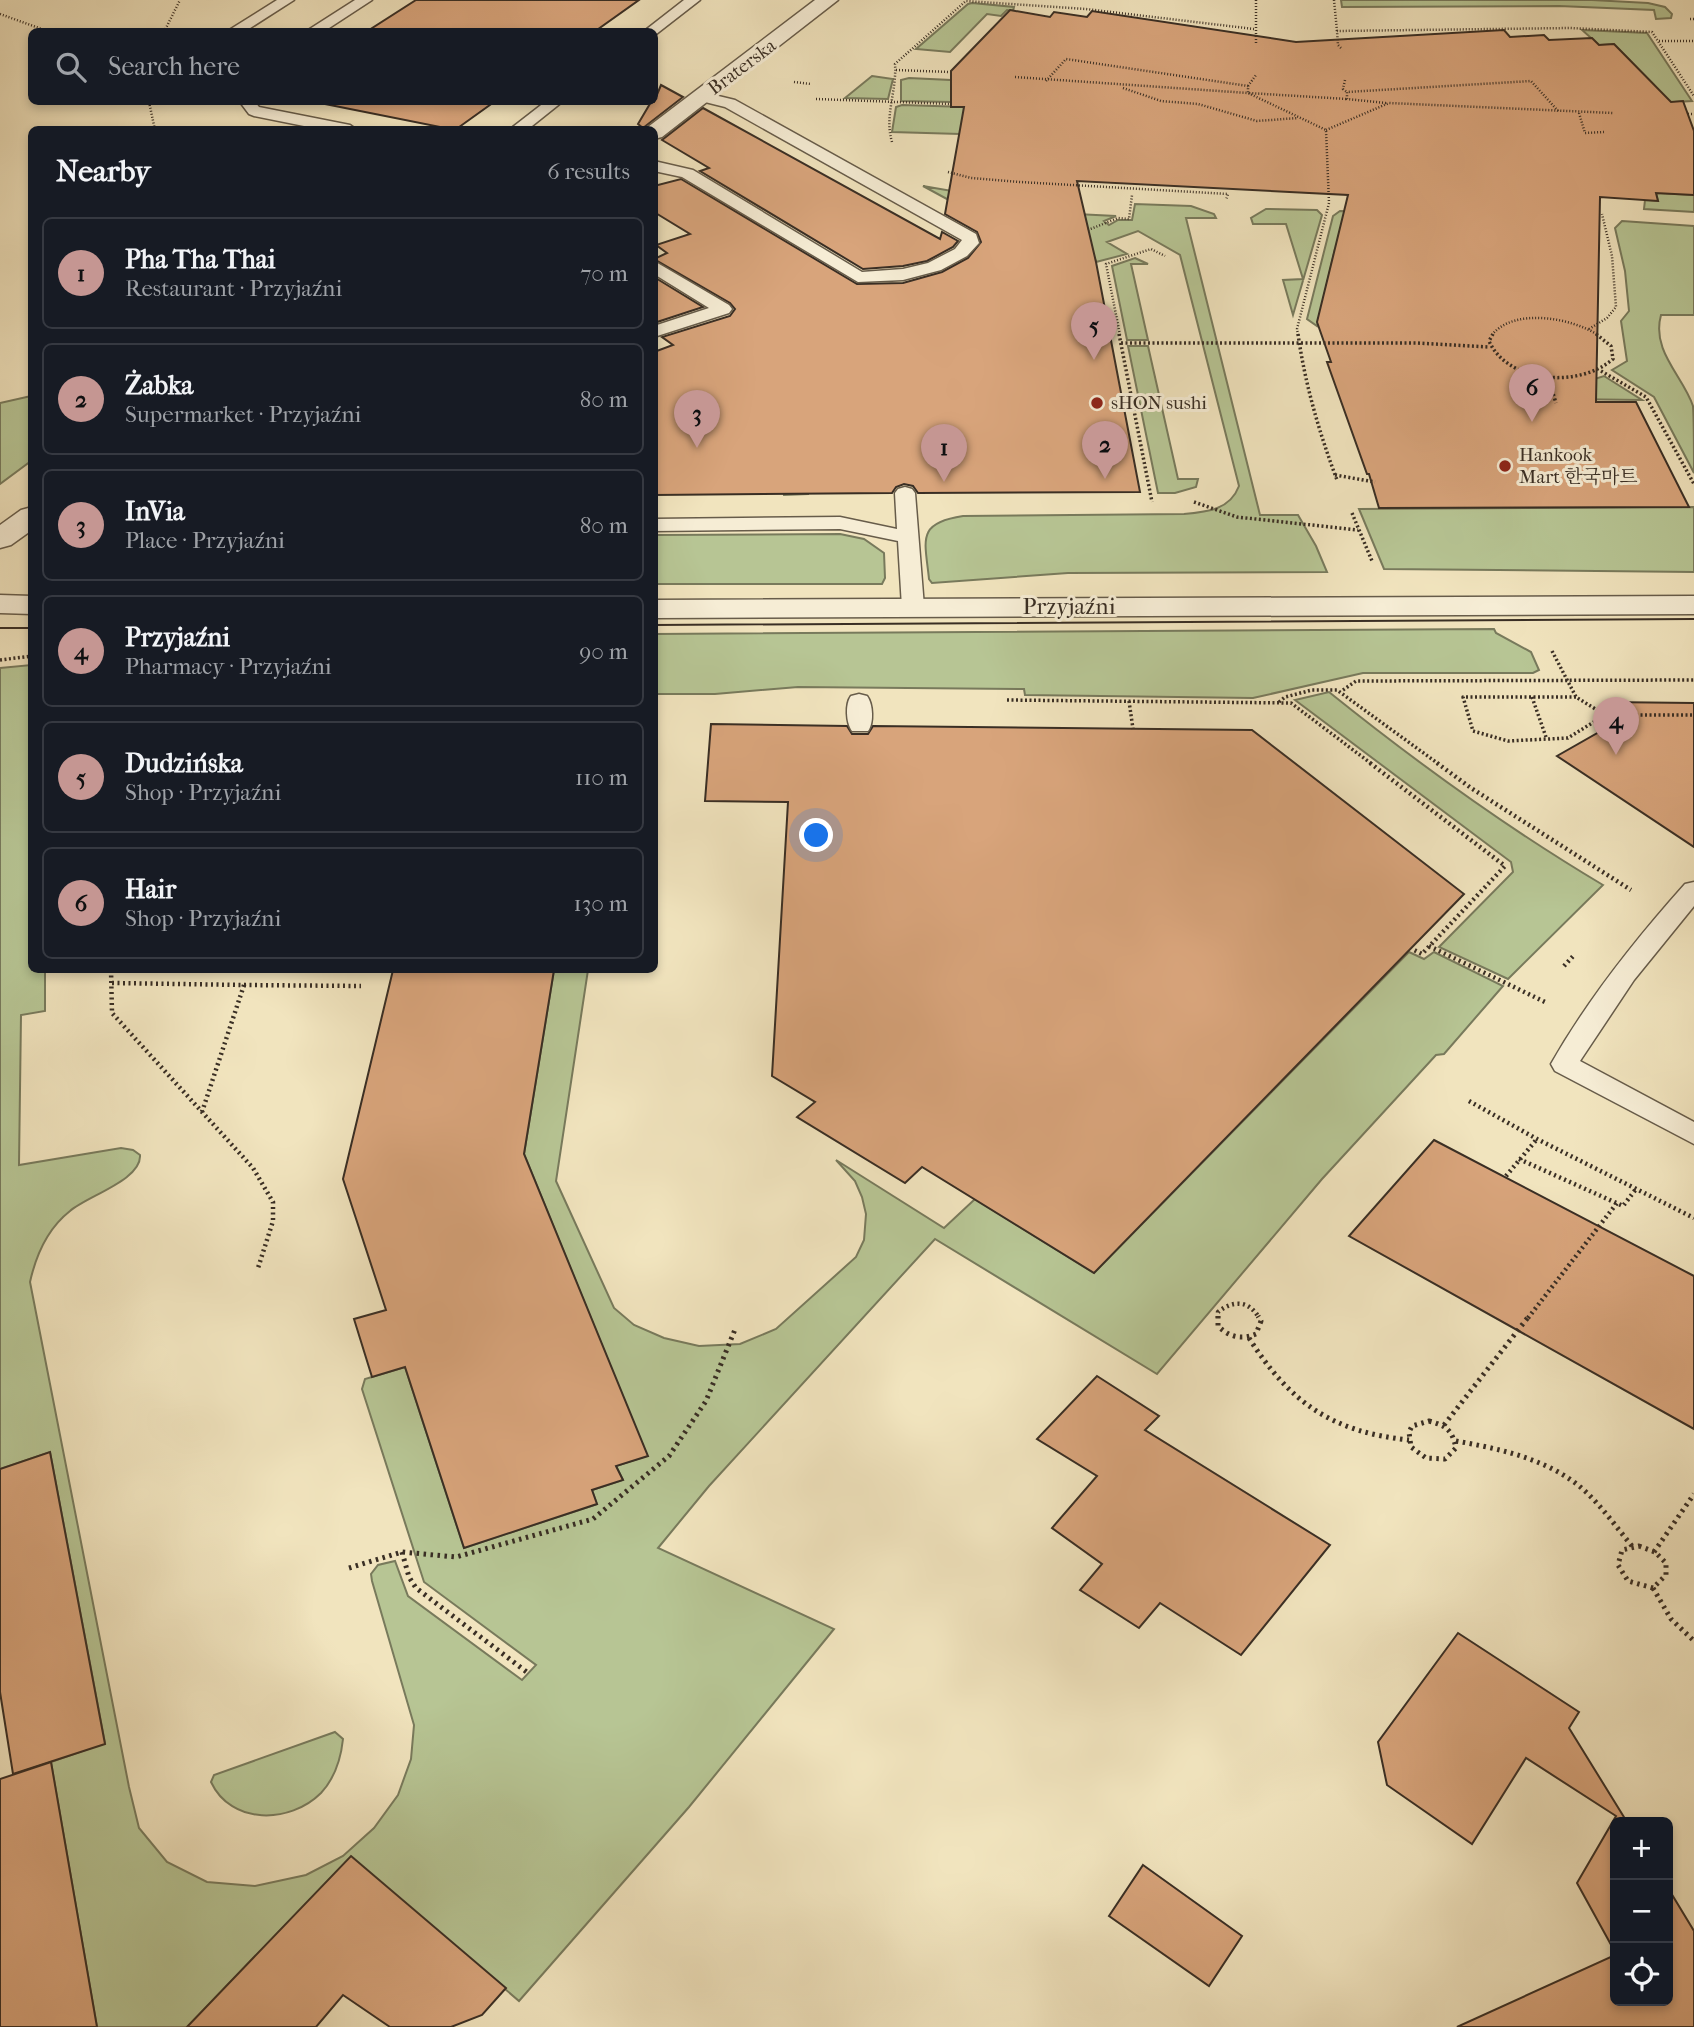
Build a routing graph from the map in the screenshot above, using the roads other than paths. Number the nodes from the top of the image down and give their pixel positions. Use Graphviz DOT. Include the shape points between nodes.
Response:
graph roads {
  1 [pos="287,0"];
  2 [pos="365,0"];
  3 [pos="693,0"];
  4 [pos="828,0"];
  5 [pos="240,28"];
  6 [pos="319,28"];
  7 [pos="655,28"];
  8 [pos="702,97"];
  9 [pos="250,105"];
  10 [pos="550,105"];
  11 [pos="330,126"];
  12 [pos="521,126"];
  13 [pos="658,129"];
  14 [pos="658,167"];
  15 [pos="658,268"];
  16 [pos="658,331"];
  17 [pos="905,494"];
  18 [pos="28,519"];
  19 [pos="658,525"];
  20 [pos="907,537"];
  21 [pos="0,539"];
  22 [pos="0,604"];
  23 [pos="28,605"];
  24 [pos="1694,605"];
  25 [pos="913,607"];
  26 [pos="658,609"];
  27 [pos="859,701"];
  28 [pos="860,726"];
  29 [pos="1694,890"];
  30 [pos="1694,1134"];
  1 -- 5 [label="lane"];
  2 -- 6 [label="lane"];
  3 -- 7 [label="lane"];
  4 -- 8 [label="street, Braterska"];
  8 -- 13 [label="street, Braterska"];
  8 -- 14 [label="lane" via="730,103 970,238 971,243 956,257 912,273 858,277 687,173"];
  9 -- 11 [label="lane" via="254,111"];
  10 -- 12 [label="lane"];
  15 -- 16 [label="lane" via="723,309"];
  17 -- 20 [label="lane"];
  18 -- 21 [label="street"];
  19 -- 20 [label="lane" via="839,523"];
  20 -- 25 [label="lane"];
  22 -- 23 [label="street"];
  24 -- 25 [label="street, Przyjaźni"];
  25 -- 26 [label="street, Przyjaźni"];
  27 -- 28 [label="lane"];
  29 -- 30 [label="lane" via="1637,957 1564,1064"];
}
